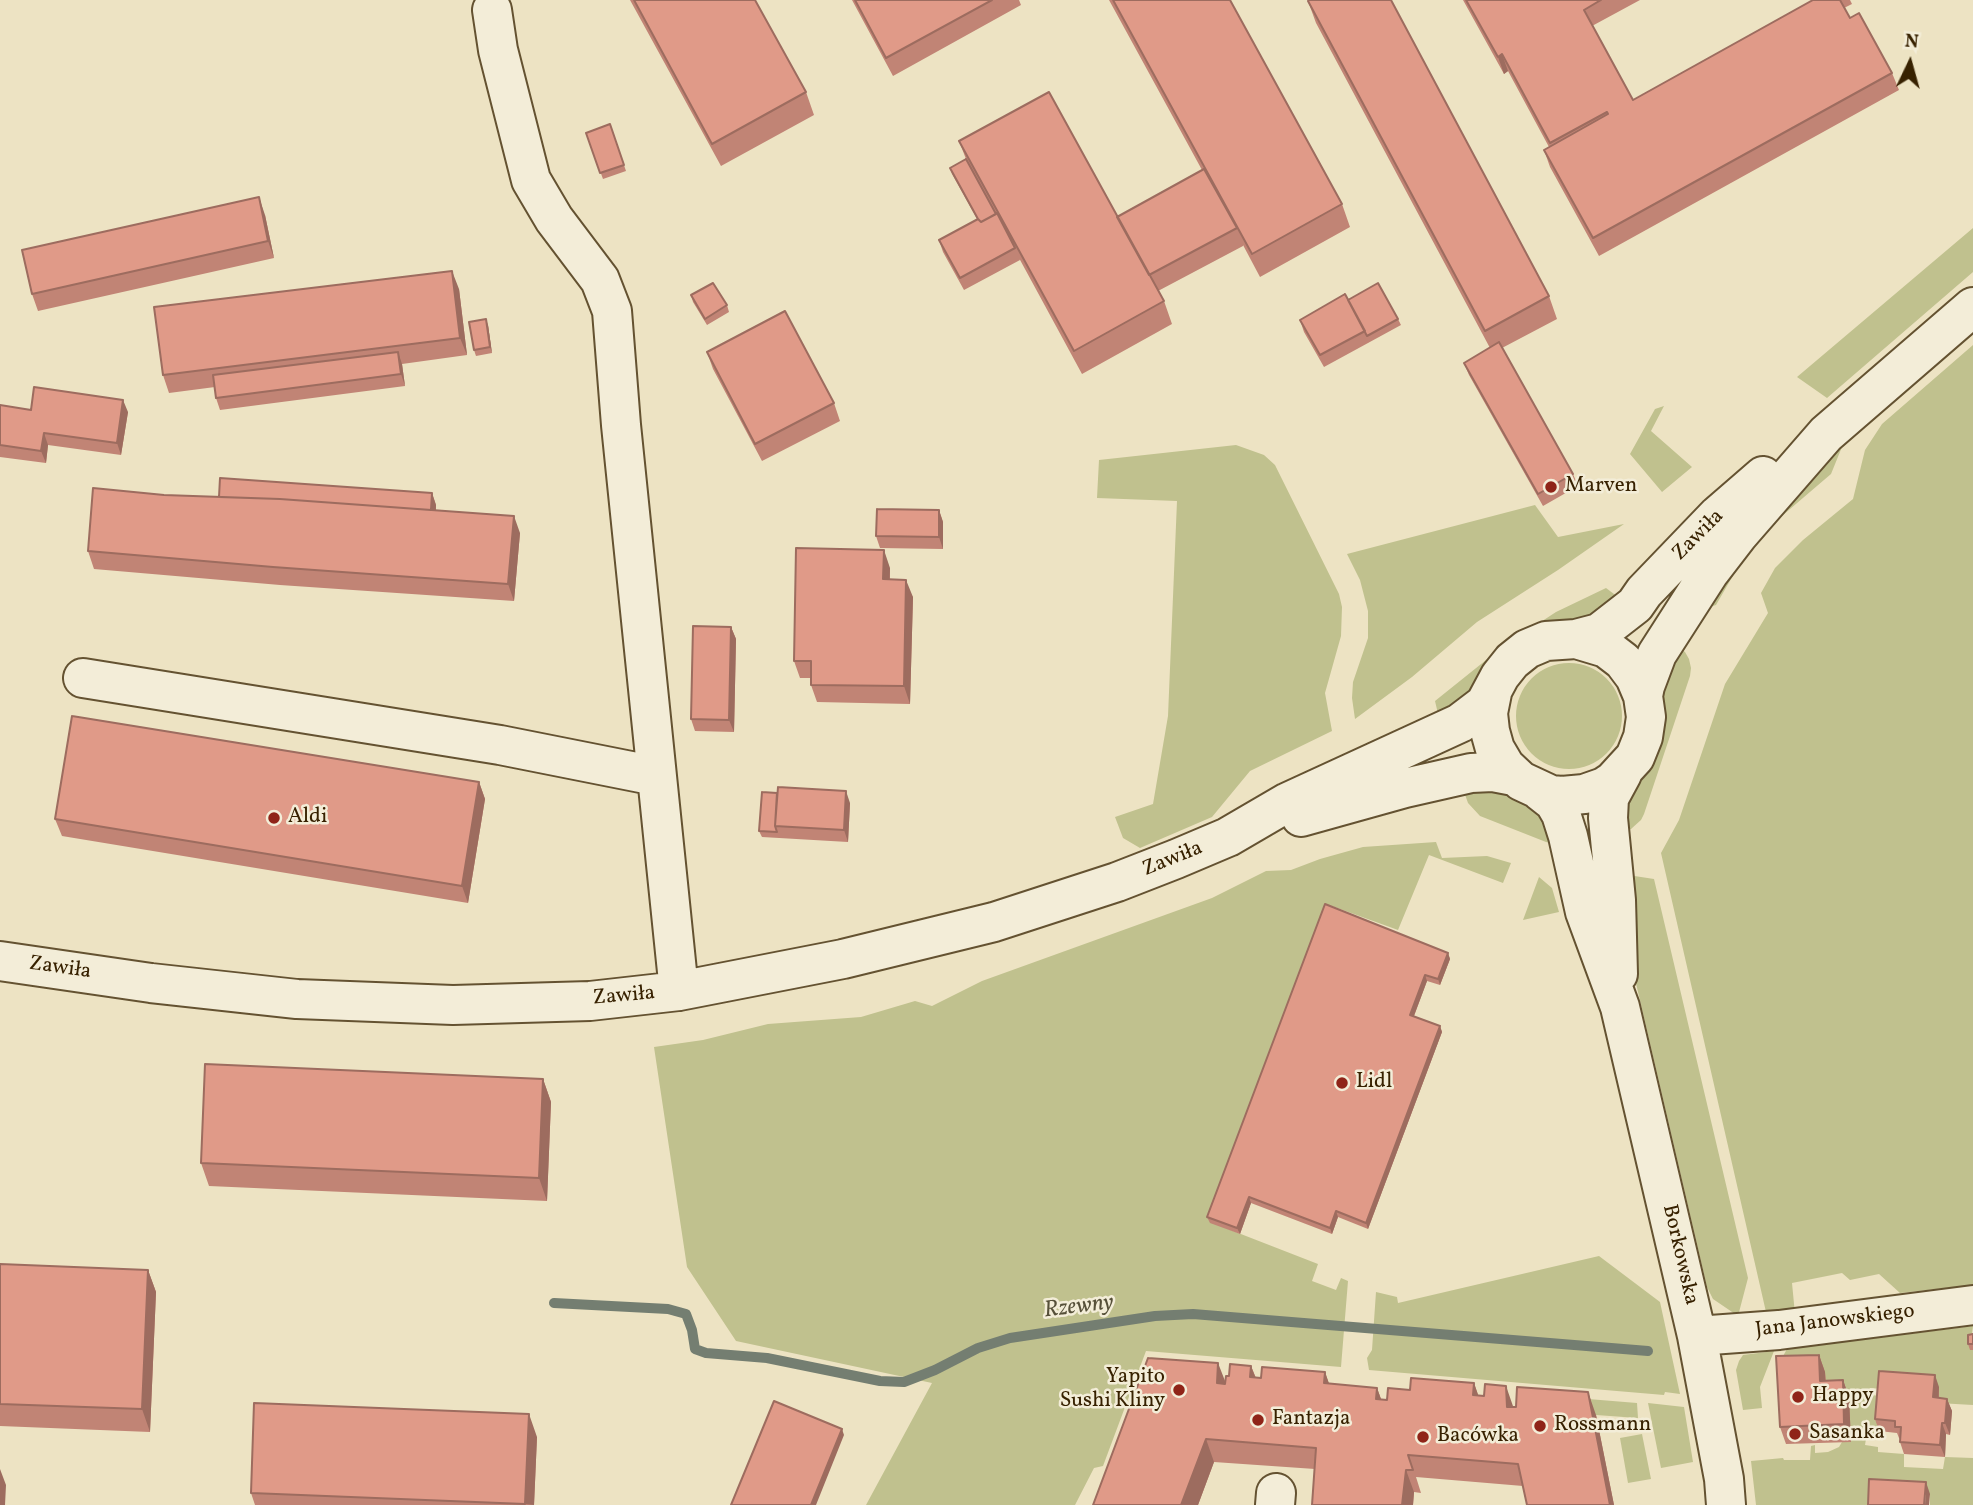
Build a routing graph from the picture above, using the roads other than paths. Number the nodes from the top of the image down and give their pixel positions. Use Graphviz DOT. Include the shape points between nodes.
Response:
graph roads {
  1 [pos="492,10"];
  2 [pos="1973,307"];
  3 [pos="1826,434"];
  4 [pos="1576,639"];
  5 [pos="82,678"];
  6 [pos="1492,694"];
  7 [pos="1643,696"];
  8 [pos="1622,774"];
  9 [pos="656,776"];
  10 [pos="1527,784"];
  11 [pos="1228,837"];
  12 [pos="0,961"];
  13 [pos="679,991"];
  14 [pos="1620,1007"];
  15 [pos="1973,1305"];
  16 [pos="1698,1336"];
  17 [pos="1726,1505"];
  1 -- 9 [label="street" via="531,180 600,280 612,311"];
  2 -- 3 [label="street, Zawiła"];
  3 -- 4 [label="street, Zawiła" via="1789,454 1718,515 1635,605 1598,633"];
  3 -- 7 [label="street, Zawiła" via="1709,573 1657,654"];
  4 -- 6 [label="street, Zawiła" via="1546,641 1527,649 1500,676"];
  4 -- 7 [label="street, Zawiła" via="1606,648 1623,661"];
  5 -- 9 [label="street" via="499,745"];
  6 -- 10 [label="street, Zawiła" via="1488,713 1495,750"];
  6 -- 11 [label="street, Zawiła" via="1460,723 1288,802"];
  7 -- 8 [label="street, Zawiła" via="1643,737"];
  8 -- 10 [label="street, Zawiła" via="1584,794 1562,796"];
  8 -- 14 [label="street, Borkowska" via="1609,798 1608,818"];
  9 -- 13 [label="street"];
  10 -- 11 [label="street, Zawiła" via="1482,772 1446,778"];
  10 -- 14 [label="street, Borkowska" via="1554,802 1560,814 1585,912"];
  11 -- 13 [label="street, Zawiła" via="1117,882 994,922 843,960"];
  12 -- 13 [label="street, Zawiła" via="297,999 453,1005"];
  14 -- 16 [label="street, Borkowska"];
  15 -- 16 [label="street, Jana Janowskiego"];
  16 -- 17 [label="street, Borkowska"];
}
